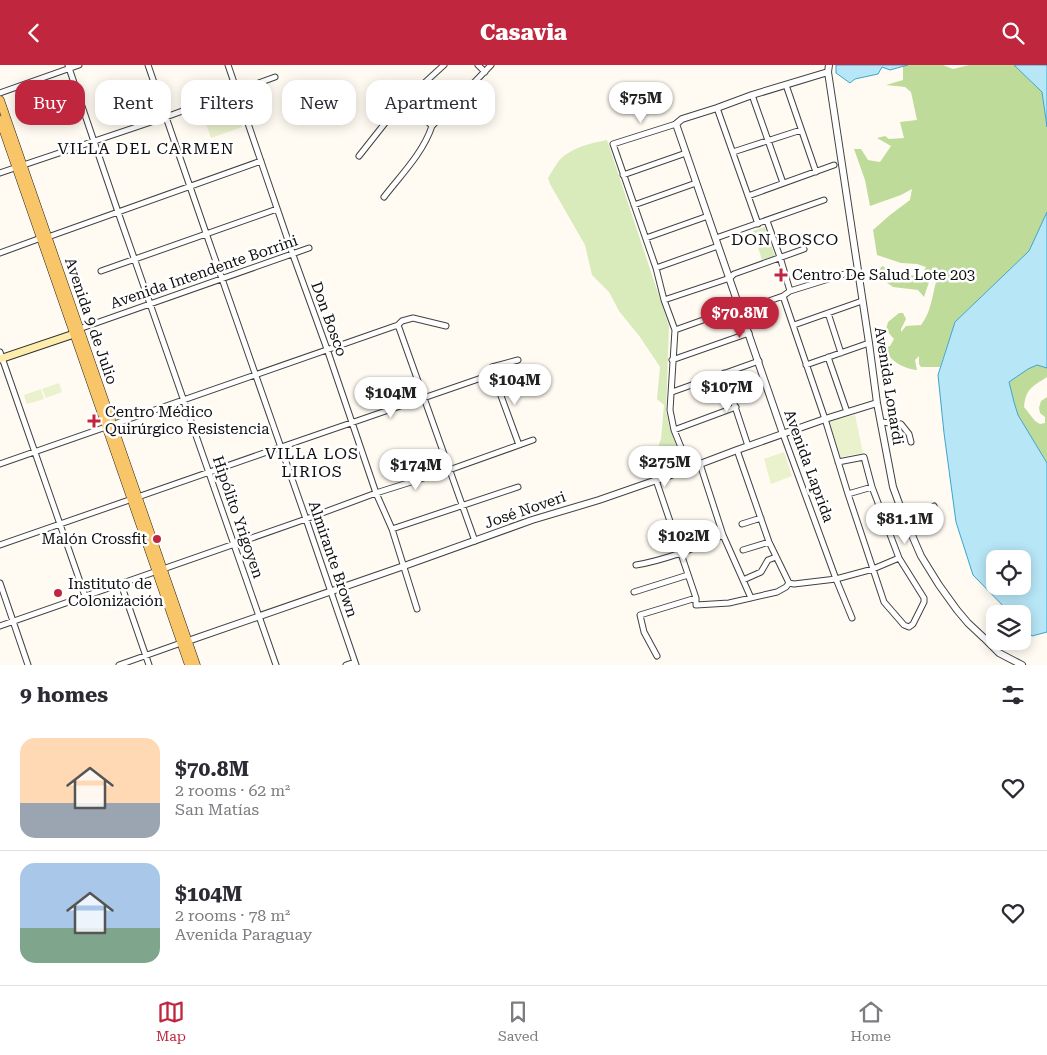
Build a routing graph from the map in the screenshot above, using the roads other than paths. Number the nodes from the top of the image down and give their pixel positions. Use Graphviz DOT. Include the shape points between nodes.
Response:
graph roads {
  1 [pos="79,65"];
  2 [pos="148,65"];
  3 [pos="228,65"];
  4 [pos="444,65"];
  5 [pos="478,65"];
  6 [pos="491,65"];
  7 [pos="69,67"];
  8 [pos="828,68"];
  9 [pos="485,72"];
  10 [pos="275,77"];
  11 [pos="153,80"];
  12 [pos="233,80"];
  13 [pos="267,80"];
  14 [pos="428,80"];
  15 [pos="786,85"];
  16 [pos="0,93"];
  17 [pos="752,95"];
  18 [pos="0,99"];
  19 [pos="717,108"];
  20 [pos="0,121"];
  21 [pos="676,124"];
  22 [pos="141,125"];
  23 [pos="169,125"];
  24 [pos="249,125"];
  25 [pos="384,125"];
  26 [pos="432,126"];
  27 [pos="802,130"];
  28 [pos="94,140"];
  29 [pos="769,141"];
  30 [pos="733,152"];
  31 [pos="686,153"];
  32 [pos="359,156"];
  33 [pos="261,161"];
  34 [pos="834,165"];
  35 [pos="19,166"];
  36 [pos="816,171"];
  37 [pos="0,173"];
  38 [pos="623,175"];
  39 [pos="696,183"];
  40 [pos="783,183"];
  41 [pos="190,187"];
  42 [pos="748,196"];
  43 [pos="384,197"];
  44 [pos="824,200"];
  45 [pos="634,205"];
  46 [pos="277,209"];
  47 [pos="118,212"];
  48 [pos="708,216"];
  49 [pos="767,221"];
  50 [pos="758,224"];
  51 [pos="206,233"];
  52 [pos="44,238"];
  53 [pos="646,238"];
  54 [pos="716,238"];
  55 [pos="718,246"];
  56 [pos="309,249"];
  57 [pos="804,249"];
  58 [pos="0,253"];
  59 [pos="293,255"];
  60 [pos="780,257"];
  61 [pos="135,259"];
  62 [pos="656,268"];
  63 [pos="101,271"];
  64 [pos="859,275"];
  65 [pos="730,278"];
  66 [pos="223,279"];
  67 [pos="790,291"];
  68 [pos="783,295"];
  69 [pos="664,300"];
  70 [pos="862,301"];
  71 [pos="151,304"];
  72 [pos="741,311"];
  73 [pos="828,313"];
  74 [pos="398,325"];
  75 [pos="794,325"];
  76 [pos="446,326"];
  77 [pos="675,330"];
  78 [pos="75,331"];
  79 [pos="749,333"];
  80 [pos="869,343"];
  81 [pos="327,349"];
  82 [pos="841,353"];
  83 [pos="1,355"];
  84 [pos="828,357"];
  85 [pos="518,360"];
  86 [pos="672,360"];
  87 [pos="759,361"];
  88 [pos="806,365"];
  89 [pos="724,373"];
  90 [pos="256,374"];
  91 [pos="493,374"];
  92 [pos="672,392"];
  93 [pos="424,397"];
  94 [pos="183,399"];
  95 [pos="877,403"];
  96 [pos="736,407"];
  97 [pos="846,412"];
  98 [pos="825,419"];
  99 [pos="351,422"];
  100 [pos="881,422"];
  101 [pos="110,426"];
  102 [pos="674,430"];
  103 [pos="784,434"];
  104 [pos="533,440"];
  105 [pos="911,442"];
  106 [pos="518,445"];
  107 [pos="748,446"];
  108 [pos="282,448"];
  109 [pos="738,450"];
  110 [pos="34,452"];
  111 [pos="838,462"];
  112 [pos="700,463"];
  113 [pos="0,464"];
  114 [pos="689,467"];
  115 [pos="449,470"];
  116 [pos="210,473"];
  117 [pos="656,480"];
  118 [pos="518,487"];
  119 [pos="872,487"];
  120 [pos="376,493"];
  121 [pos="848,494"];
  122 [pos="135,498"];
  123 [pos="461,505"];
  124 [pos="934,506"];
  125 [pos="904,517"];
  126 [pos="761,518"];
  127 [pos="306,519"];
  128 [pos="60,524"];
  129 [pos="742,525"];
  130 [pos="392,529"];
  131 [pos="723,535"];
  132 [pos="474,541"];
  133 [pos="769,541"];
  134 [pos="235,543"];
  135 [pos="0,545"];
  136 [pos="743,550"];
  137 [pos="681,552"];
  138 [pos="776,557"];
  139 [pos="899,558"];
  140 [pos="636,565"];
  141 [pos="404,567"];
  142 [pos="873,569"];
  143 [pos="160,570"];
  144 [pos="688,575"];
  145 [pos="836,579"];
  146 [pos="743,580"];
  147 [pos="0,583"];
  148 [pos="789,583"];
  149 [pos="120,584"];
  150 [pos="331,591"];
  151 [pos="634,592"];
  152 [pos="85,597"];
  153 [pos="696,598"];
  154 [pos="751,598"];
  155 [pos="417,609"];
  156 [pos="259,615"];
  157 [pos="852,618"];
  158 [pos="14,622"];
  159 [pos="0,626"];
  160 [pos="185,642"];
  161 [pos="146,655"];
  162 [pos="657,657"];
  163 [pos="355,663"];
  164 [pos="28,665"];
  165 [pos="119,665"];
  166 [pos="149,665"];
  167 [pos="189,665"];
  168 [pos="196,665"];
  169 [pos="276,665"];
  170 [pos="346,665"];
  171 [pos="1022,665"];
  1 -- 7 [label="street"];
  2 -- 11 [label="street, Almirante Brown"];
  3 -- 12 [label="street, Don Bosco"];
  4 -- 14 [label="street"];
  5 -- 9 [label="street"];
  6 -- 9 [label="street"];
  7 -- 16 [label="street"];
  7 -- 28 [label="street, Hipólito Yrigoyen"];
  8 -- 15 [label="street"];
  8 -- 64 [label="street, Avenida Lonardi"];
  9 -- 26 [label="street"];
  10 -- 13 [label="street"];
  15 -- 17 [label="street"];
  15 -- 27 [label="street"];
  17 -- 19 [label="street"];
  17 -- 29 [label="street"];
  18 -- 35 [label="main road, Avenida 9 de Julio"];
  19 -- 21 [label="street"];
  19 -- 30 [label="street"];
  20 -- 35 [label="main road, Avenida 9 de Julio"];
  21 -- 31 [label="street, Avenida Laprida"];
  21 -- 38 [label="street" via="613,144"];
  22 -- 28 [label="street"];
  23 -- 41 [label="street, Almirante Brown"];
  24 -- 33 [label="street, Don Bosco"];
  25 -- 32 [label="street"];
  26 -- 43 [label="street" via="418,153"];
  27 -- 29 [label="street"];
  27 -- 36 [label="street"];
  28 -- 35 [label="street"];
  28 -- 47 [label="street, Hipólito Yrigoyen"];
  29 -- 30 [label="street"];
  29 -- 40 [label="street"];
  30 -- 42 [label="street"];
  31 -- 38 [label="street"];
  31 -- 39 [label="street, Avenida Laprida"];
  33 -- 41 [label="street"];
  33 -- 46 [label="street, Don Bosco"];
  34 -- 36 [label="street"];
  35 -- 37 [label="street"];
  35 -- 52 [label="main road, Avenida 9 de Julio"];
  36 -- 40 [label="street"];
  38 -- 45 [label="street"];
  39 -- 45 [label="street"];
  39 -- 48 [label="street, Avenida Laprida"];
  40 -- 42 [label="street"];
  41 -- 47 [label="street"];
  41 -- 51 [label="street, Almirante Brown"];
  42 -- 50 [label="street"];
  44 -- 49 [label="street"];
  45 -- 53 [label="street"];
  46 -- 51 [label="street"];
  46 -- 59 [label="street, Don Bosco"];
  47 -- 52 [label="street"];
  47 -- 61 [label="street, Hipólito Yrigoyen"];
  48 -- 53 [label="street"];
  48 -- 54 [label="street, Avenida Laprida"];
  49 -- 50 [label="street"];
  49 -- 60 [label="street"];
  50 -- 54 [label="street"];
  51 -- 61 [label="street"];
  51 -- 66 [label="street, Almirante Brown"];
  52 -- 58 [label="street"];
  52 -- 78 [label="main road, Avenida 9 de Julio"];
  53 -- 62 [label="street"];
  54 -- 55 [label="street, Avenida Laprida"];
  55 -- 62 [label="street"];
  55 -- 65 [label="street, Avenida Laprida"];
  56 -- 59 [label="street, Avenida Intendente Borrini"];
  57 -- 60 [label="street"];
  59 -- 66 [label="street, Avenida Intendente Borrini"];
  59 -- 81 [label="street, Don Bosco"];
  60 -- 65 [label="street"];
  60 -- 67 [label="street"];
  61 -- 63 [label="street"];
  61 -- 71 [label="street, Hipólito Yrigoyen"];
  62 -- 69 [label="street"];
  64 -- 67 [label="street" via="851,272"];
  64 -- 70 [label="street, Avenida Lonardi"];
  65 -- 69 [label="street"];
  65 -- 72 [label="street, Avenida Laprida"];
  66 -- 71 [label="street, Avenida Intendente Borrini"];
  66 -- 90 [label="street, Almirante Brown"];
  67 -- 68 [label="street"];
  68 -- 72 [label="street"];
  68 -- 75 [label="street"];
  69 -- 77 [label="street"];
  70 -- 73 [label="street"];
  70 -- 80 [label="street, Avenida Lonardi"];
  71 -- 78 [label="street, Avenida Intendente Borrini"];
  71 -- 94 [label="street, Hipólito Yrigoyen"];
  72 -- 77 [label="street" via="734,309"];
  72 -- 79 [label="street, Avenida Laprida"];
  73 -- 75 [label="street"];
  73 -- 82 [label="street"];
  74 -- 76 [label="street" via="413,318"];
  74 -- 81 [label="street"];
  74 -- 93 [label="street"];
  75 -- 88 [label="street"];
  77 -- 86 [label="street"];
  78 -- 83 [label="main road"];
  78 -- 101 [label="main road, Avenida 9 de Julio"];
  79 -- 86 [label="street"];
  79 -- 87 [label="street, Avenida Laprida"];
  80 -- 82 [label="street"];
  80 -- 95 [label="street, Avenida Lonardi"];
  81 -- 90 [label="street"];
  81 -- 99 [label="street, Don Bosco"];
  82 -- 84 [label="street"];
  83 -- 110 [label="street"];
  84 -- 88 [label="street"];
  84 -- 97 [label="street"];
  85 -- 91 [label="street" via="492,367"];
  86 -- 92 [label="street"];
  87 -- 89 [label="street"];
  87 -- 103 [label="street, Avenida Laprida"];
  88 -- 98 [label="street"];
  89 -- 92 [label="street"];
  89 -- 96 [label="street"];
  90 -- 94 [label="street"];
  90 -- 108 [label="street, Almirante Brown"];
  91 -- 93 [label="street"];
  91 -- 106 [label="street"];
  92 -- 102 [label="street" via="670,410"];
  93 -- 99 [label="street"];
  93 -- 115 [label="street"];
  94 -- 101 [label="street"];
  94 -- 116 [label="street, Hipólito Yrigoyen"];
  95 -- 97 [label="street, José Noveri"];
  95 -- 100 [label="street, Avenida Lonardi"];
  96 -- 102 [label="street"];
  96 -- 107 [label="street"];
  97 -- 98 [label="street, José Noveri"];
  98 -- 103 [label="street, José Noveri"];
  98 -- 111 [label="street"];
  99 -- 108 [label="street"];
  99 -- 120 [label="street, Don Bosco"];
  100 -- 105 [label="street" via="901,425"];
  100 -- 125 [label="street, Avenida Lonardi" via="893,487"];
  101 -- 110 [label="street"];
  101 -- 122 [label="main road, Avenida 9 de Julio"];
  102 -- 114 [label="street"];
  103 -- 107 [label="street, José Noveri"];
  103 -- 145 [label="street, Avenida Laprida"];
  104 -- 106 [label="street"];
  106 -- 115 [label="street"];
  107 -- 109 [label="street, José Noveri"];
  108 -- 116 [label="street"];
  108 -- 127 [label="street, Almirante Brown"];
  109 -- 112 [label="street, José Noveri"];
  109 -- 126 [label="street"];
  110 -- 113 [label="street"];
  110 -- 128 [label="street"];
  111 -- 119 [label="street" via="864,457"];
  111 -- 121 [label="street"];
  112 -- 114 [label="street, José Noveri"];
  112 -- 131 [label="street"];
  114 -- 117 [label="street, José Noveri"];
  115 -- 120 [label="street"];
  115 -- 123 [label="street"];
  116 -- 122 [label="street"];
  116 -- 134 [label="street, Hipólito Yrigoyen"];
  117 -- 132 [label="street, José Noveri"];
  117 -- 137 [label="street"];
  118 -- 123 [label="street"];
  119 -- 121 [label="street"];
  119 -- 139 [label="street"];
  120 -- 127 [label="street"];
  120 -- 130 [label="street, Don Bosco"];
  121 -- 142 [label="street"];
  122 -- 128 [label="street"];
  122 -- 143 [label="main road, Avenida 9 de Julio"];
  123 -- 130 [label="street"];
  123 -- 132 [label="street"];
  124 -- 125 [label="street" via="917,515"];
  125 -- 171 [label="street, Avenida Lonardi" via="921,556 957,610 999,653"];
  126 -- 129 [label="street"];
  126 -- 133 [label="street"];
  127 -- 134 [label="street"];
  127 -- 150 [label="street, Almirante Brown"];
  128 -- 135 [label="street"];
  128 -- 152 [label="street"];
  130 -- 141 [label="street, Don Bosco"];
  131 -- 137 [label="street"];
  131 -- 146 [label="street"];
  132 -- 141 [label="street, José Noveri"];
  133 -- 136 [label="street"];
  133 -- 138 [label="street"];
  134 -- 143 [label="street"];
  134 -- 156 [label="street, Hipólito Yrigoyen"];
  137 -- 140 [label="street"];
  137 -- 144 [label="street"];
  138 -- 146 [label="street" via="768,561 760,572"];
  138 -- 148 [label="street"];
  139 -- 142 [label="street"];
  139 -- 142 [label="street" via="924,598 910,627 904,625 884,602"];
  141 -- 150 [label="street, José Noveri"];
  141 -- 155 [label="street, Don Bosco"];
  142 -- 145 [label="street"];
  143 -- 149 [label="street"];
  143 -- 160 [label="main road, Avenida 9 de Julio"];
  144 -- 151 [label="street"];
  144 -- 153 [label="street"];
  145 -- 148 [label="street"];
  145 -- 157 [label="street, Avenida Laprida"];
  146 -- 154 [label="street"];
  147 -- 158 [label="street"];
  148 -- 154 [label="street" via="777,592"];
  149 -- 152 [label="street"];
  149 -- 161 [label="street"];
  150 -- 156 [label="street, José Noveri"];
  150 -- 163 [label="street, Almirante Brown"];
  152 -- 158 [label="street"];
  153 -- 154 [label="street" via="696,605"];
  153 -- 162 [label="street" via="640,615 644,632"];
  156 -- 160 [label="street, José Noveri"];
  156 -- 169 [label="street, Hipólito Yrigoyen"];
  158 -- 159 [label="street"];
  158 -- 164 [label="street"];
  160 -- 161 [label="street"];
  160 -- 167 [label="main road, Avenida 9 de Julio"];
  160 -- 168 [label="main road, Avenida 9 de Julio"];
  161 -- 165 [label="street"];
  161 -- 166 [label="street"];
  163 -- 170 [label="street"];
}
